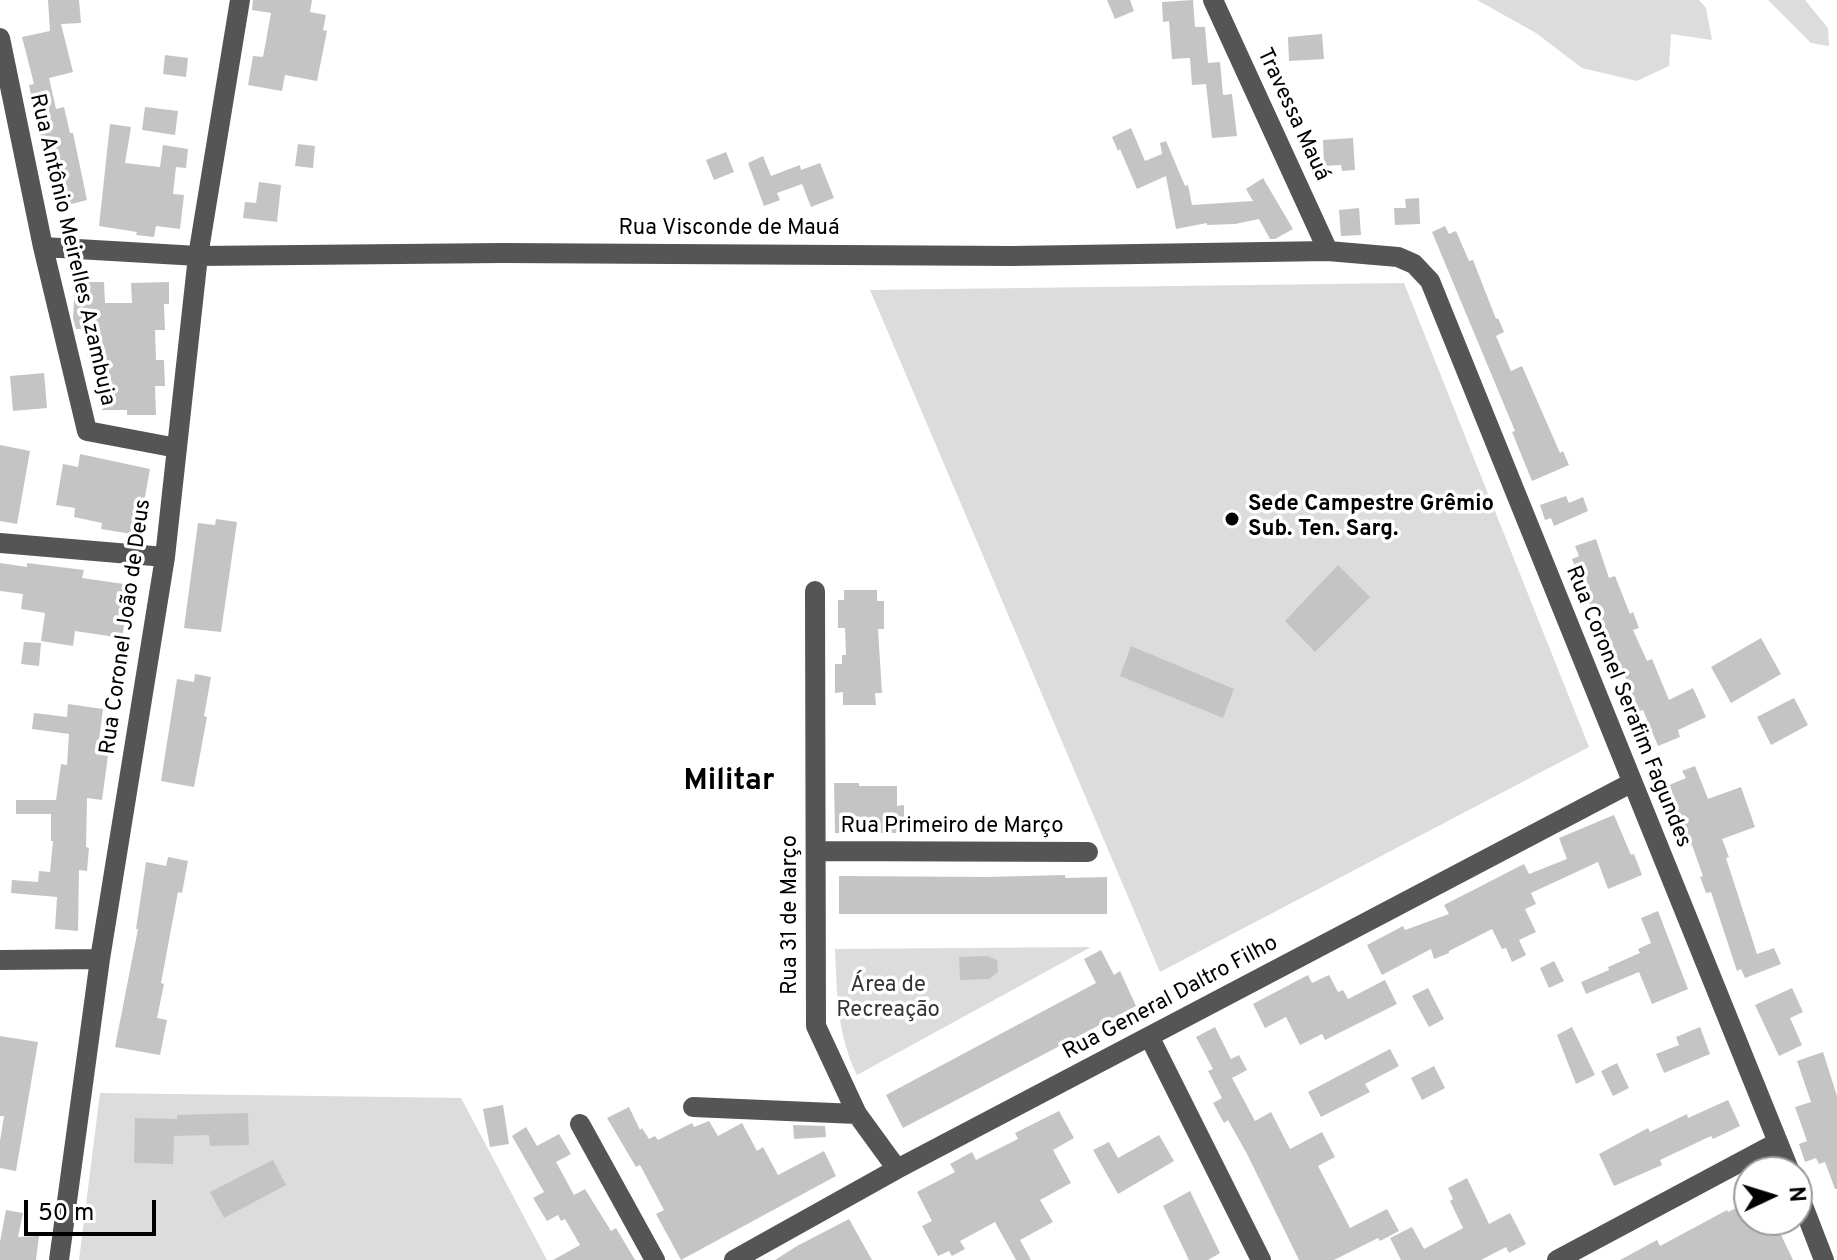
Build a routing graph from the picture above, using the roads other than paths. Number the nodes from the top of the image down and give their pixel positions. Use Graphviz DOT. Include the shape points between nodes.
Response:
graph roads {
  1 [pos="240,0"];
  2 [pos="1213,0"];
  3 [pos="0,38"];
  4 [pos="43,247"];
  5 [pos="1328,251"];
  6 [pos="198,256"];
  7 [pos="1414,264"];
  8 [pos="177,448"];
  9 [pos="0,543"];
  10 [pos="165,557"];
  11 [pos="815,591"];
  12 [pos="1631,783"];
  13 [pos="816,851"];
  14 [pos="1088,852"];
  15 [pos="100,959"];
  16 [pos="0,960"];
  17 [pos="1150,1038"];
  18 [pos="693,1107"];
  19 [pos="857,1114"];
  20 [pos="580,1124"];
  21 [pos="1778,1142"];
  22 [pos="1784,1156"];
  23 [pos="897,1169"];
  24 [pos="1813,1231"];
  25 [pos="59,1260"];
  26 [pos="655,1260"];
  27 [pos="734,1260"];
  28 [pos="1261,1260"];
  29 [pos="1557,1260"];
  30 [pos="1824,1260"];
  1 -- 6 [label="street, Rua Coronel João de Deus"];
  2 -- 5 [label="street, Travessa Mauá"];
  3 -- 4 [label="street, Rua Antônio Meirelles Azambuja"];
  4 -- 6 [label="street, Rua Visconde de Mauá"];
  4 -- 8 [label="street, Rua Antônio Meirelles Azambuja" via="87,431"];
  5 -- 6 [label="street, Rua Visconde de Mauá"];
  5 -- 7 [label="street, Rua Visconde de Mauá" via="1398,257"];
  6 -- 8 [label="street, Rua Coronel João de Deus"];
  7 -- 12 [label="street, Rua Coronel Serafim Fagundes" via="1430,281"];
  8 -- 10 [label="street, Rua Coronel João de Deus"];
  9 -- 10 [label="street"];
  10 -- 15 [label="street, Rua Coronel João de Deus"];
  11 -- 13 [label="street, Rua 31 de Março"];
  12 -- 17 [label="street, Rua General Daltro Filho"];
  12 -- 21 [label="street, Rua Coronel Serafim Fagundes"];
  13 -- 14 [label="street, Rua Primeiro de Março"];
  13 -- 19 [label="street, Rua 31 de Março" via="816,1026"];
  15 -- 16 [label="street"];
  15 -- 25 [label="street, Rua Coronel João de Deus"];
  17 -- 23 [label="street, Rua General Daltro Filho"];
  17 -- 28 [label="street"];
  18 -- 19 [label="street"];
  19 -- 23 [label="street, Rua 31 de Março"];
  20 -- 26 [label="street"];
  21 -- 22 [label="street, Rua Coronel Serafim Fagundes"];
  21 -- 29 [label="street"];
  23 -- 27 [label="street, Rua General Daltro Filho"];
  24 -- 30 [label="street"];
}
